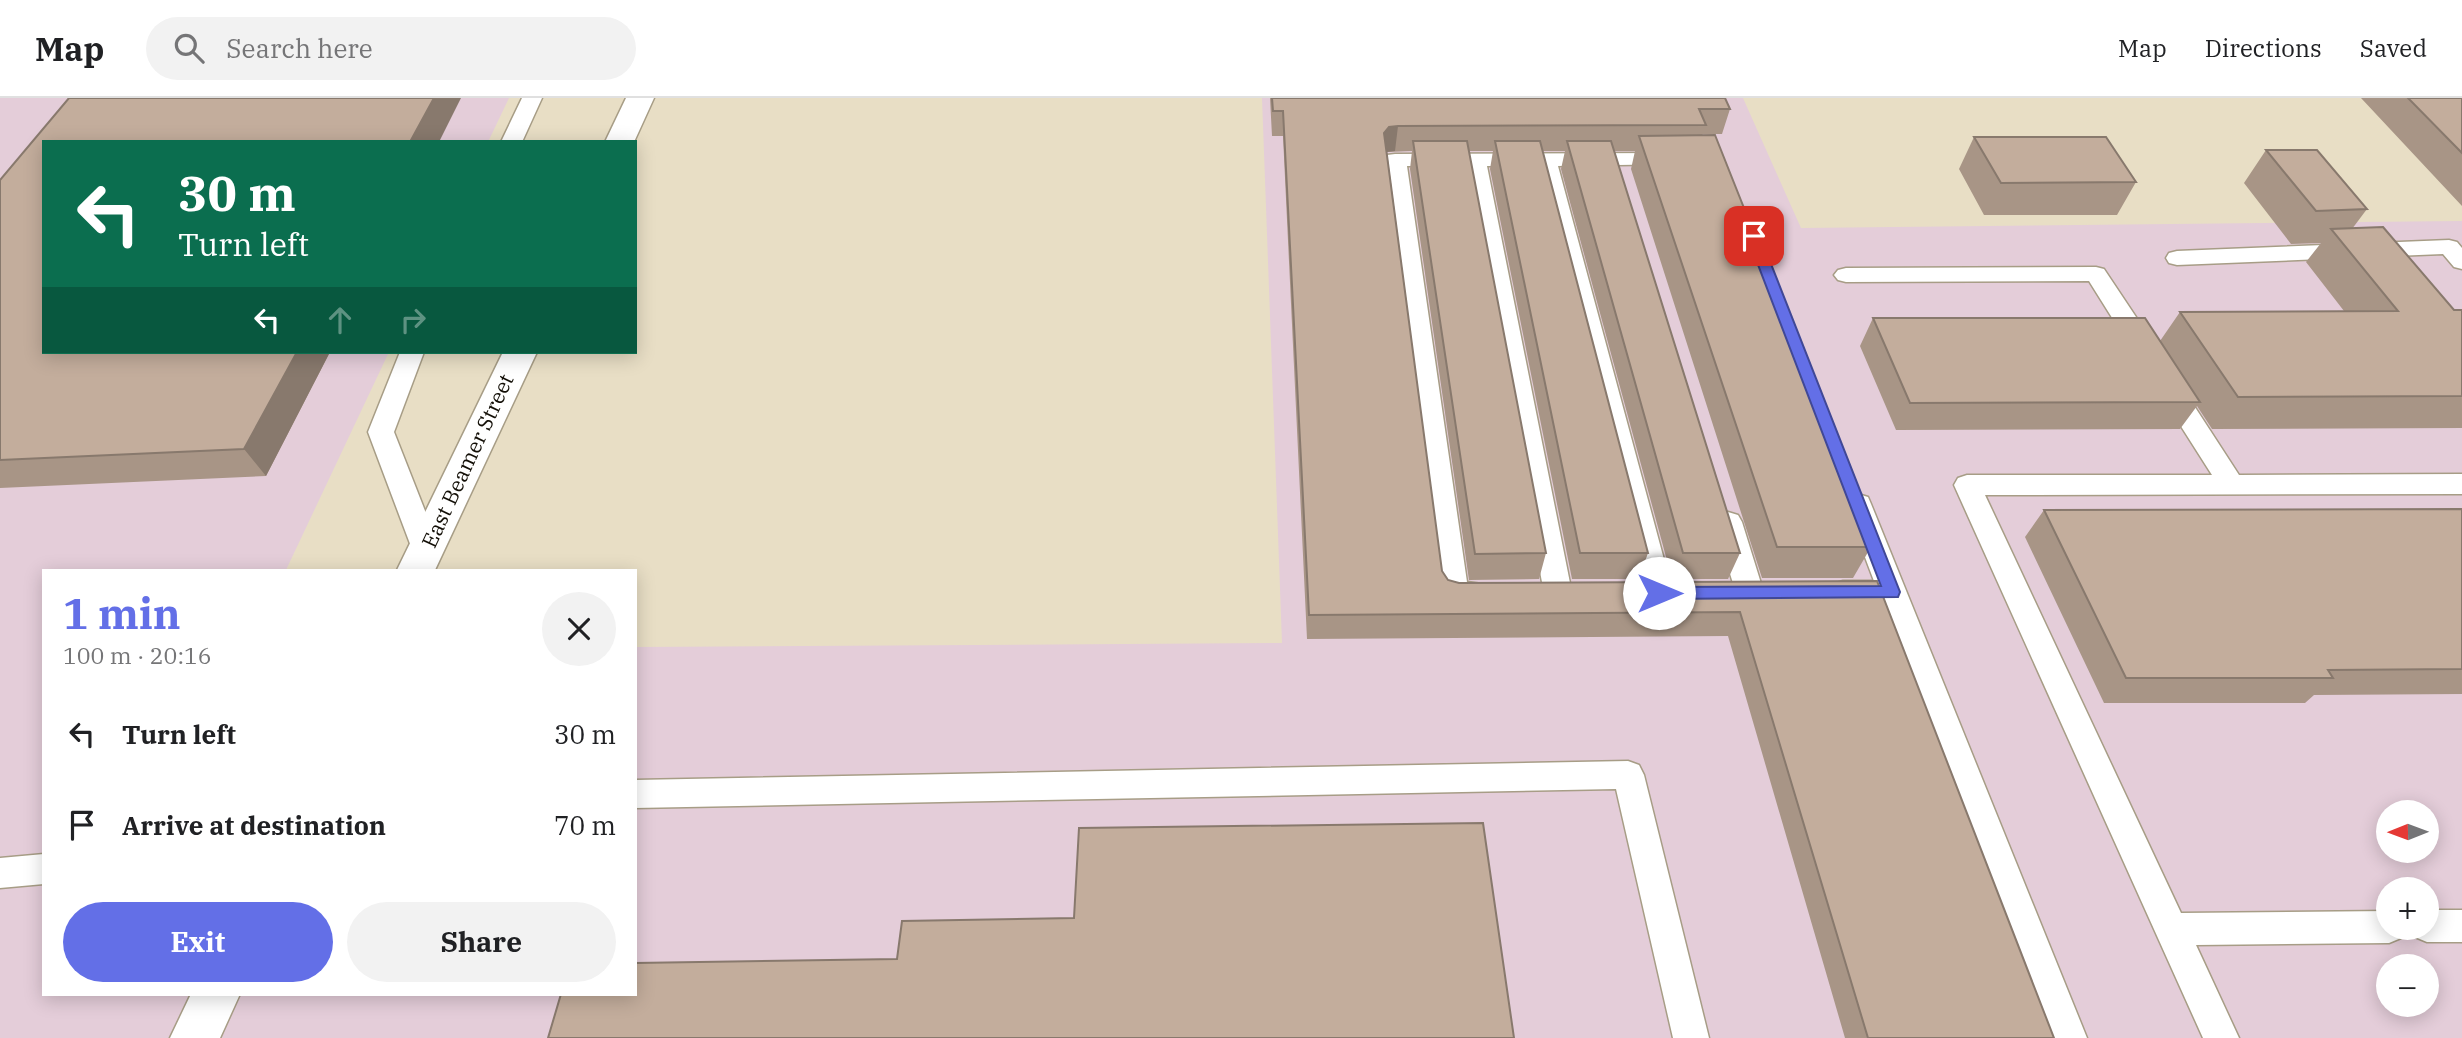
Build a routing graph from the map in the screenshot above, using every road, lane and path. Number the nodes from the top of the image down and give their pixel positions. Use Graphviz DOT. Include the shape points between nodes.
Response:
graph roads {
  1 [pos="532,98"];
  2 [pos="640,98"];
  3 [pos="512,140"];
  4 [pos="620,140"];
  5 [pos="1615,159"];
  6 [pos="1697,159"];
  7 [pos="1475,160"];
  8 [pos="1546,160"];
  9 [pos="1624,186"];
  10 [pos="2177,258"];
  11 [pos="2462,262"];
  12 [pos="1846,275"];
  13 [pos="411,354"];
  14 [pos="519,354"];
  15 [pos="1847,478"];
  16 [pos="2462,484"];
  17 [pos="2232,485"];
  18 [pos="1722,501"];
  19 [pos="421,559"];
  20 [pos="1892,592"];
  21 [pos="1506,593"];
  22 [pos="1532,593"];
  23 [pos="1558,593"];
  24 [pos="1583,593"];
  25 [pos="1634,593"];
  26 [pos="1659,593"];
  27 [pos="1685,593"];
  28 [pos="1724,593"];
  29 [pos="1750,593"];
  30 [pos="1776,593"];
  31 [pos="1815,593"];
  32 [pos="637,794"];
  33 [pos="42,869"];
  34 [pos="0,873"];
  35 [pos="2439,926"];
  36 [pos="2462,926"];
  37 [pos="2376,927"];
  38 [pos="2171,929"];
  39 [pos="215,996"];
  40 [pos="195,1038"];
  41 [pos="1690,1038"];
  42 [pos="2069,1038"];
  43 [pos="2221,1038"];
  1 -- 3 [label="lane"];
  2 -- 4 [label="street"];
  5 -- 6 [label="lane"];
  5 -- 8 [label="lane"];
  5 -- 9 [label="lane"];
  7 -- 8 [label="lane"];
  7 -- 21 [label="lane" via="1395,160 1454,594"];
  7 -- 23 [label="lane"];
  8 -- 26 [label="lane"];
  10 -- 11 [label="lane" via="2449,247"];
  12 -- 17 [label="lane" via="2096,274"];
  13 -- 19 [label="lane" via="380,432"];
  14 -- 19 [label="street, East Beamer Street"];
  15 -- 20 [label="lane"];
  16 -- 17 [label="lane"];
  17 -- 38 [label="lane" via="1967,485"];
  18 -- 29 [label="lane"];
  20 -- 31 [label="lane"];
  20 -- 42 [label="lane"];
  22 -- 23 [label="lane"];
  23 -- 24 [label="lane"];
  25 -- 26 [label="lane"];
  26 -- 27 [label="lane"];
  28 -- 29 [label="lane"];
  29 -- 30 [label="lane"];
  32 -- 41 [label="lane" via="1628,775"];
  33 -- 34 [label="lane"];
  35 -- 36 [label="lane"];
  37 -- 38 [label="lane"];
  38 -- 43 [label="lane"];
  39 -- 40 [label="street"];
}
